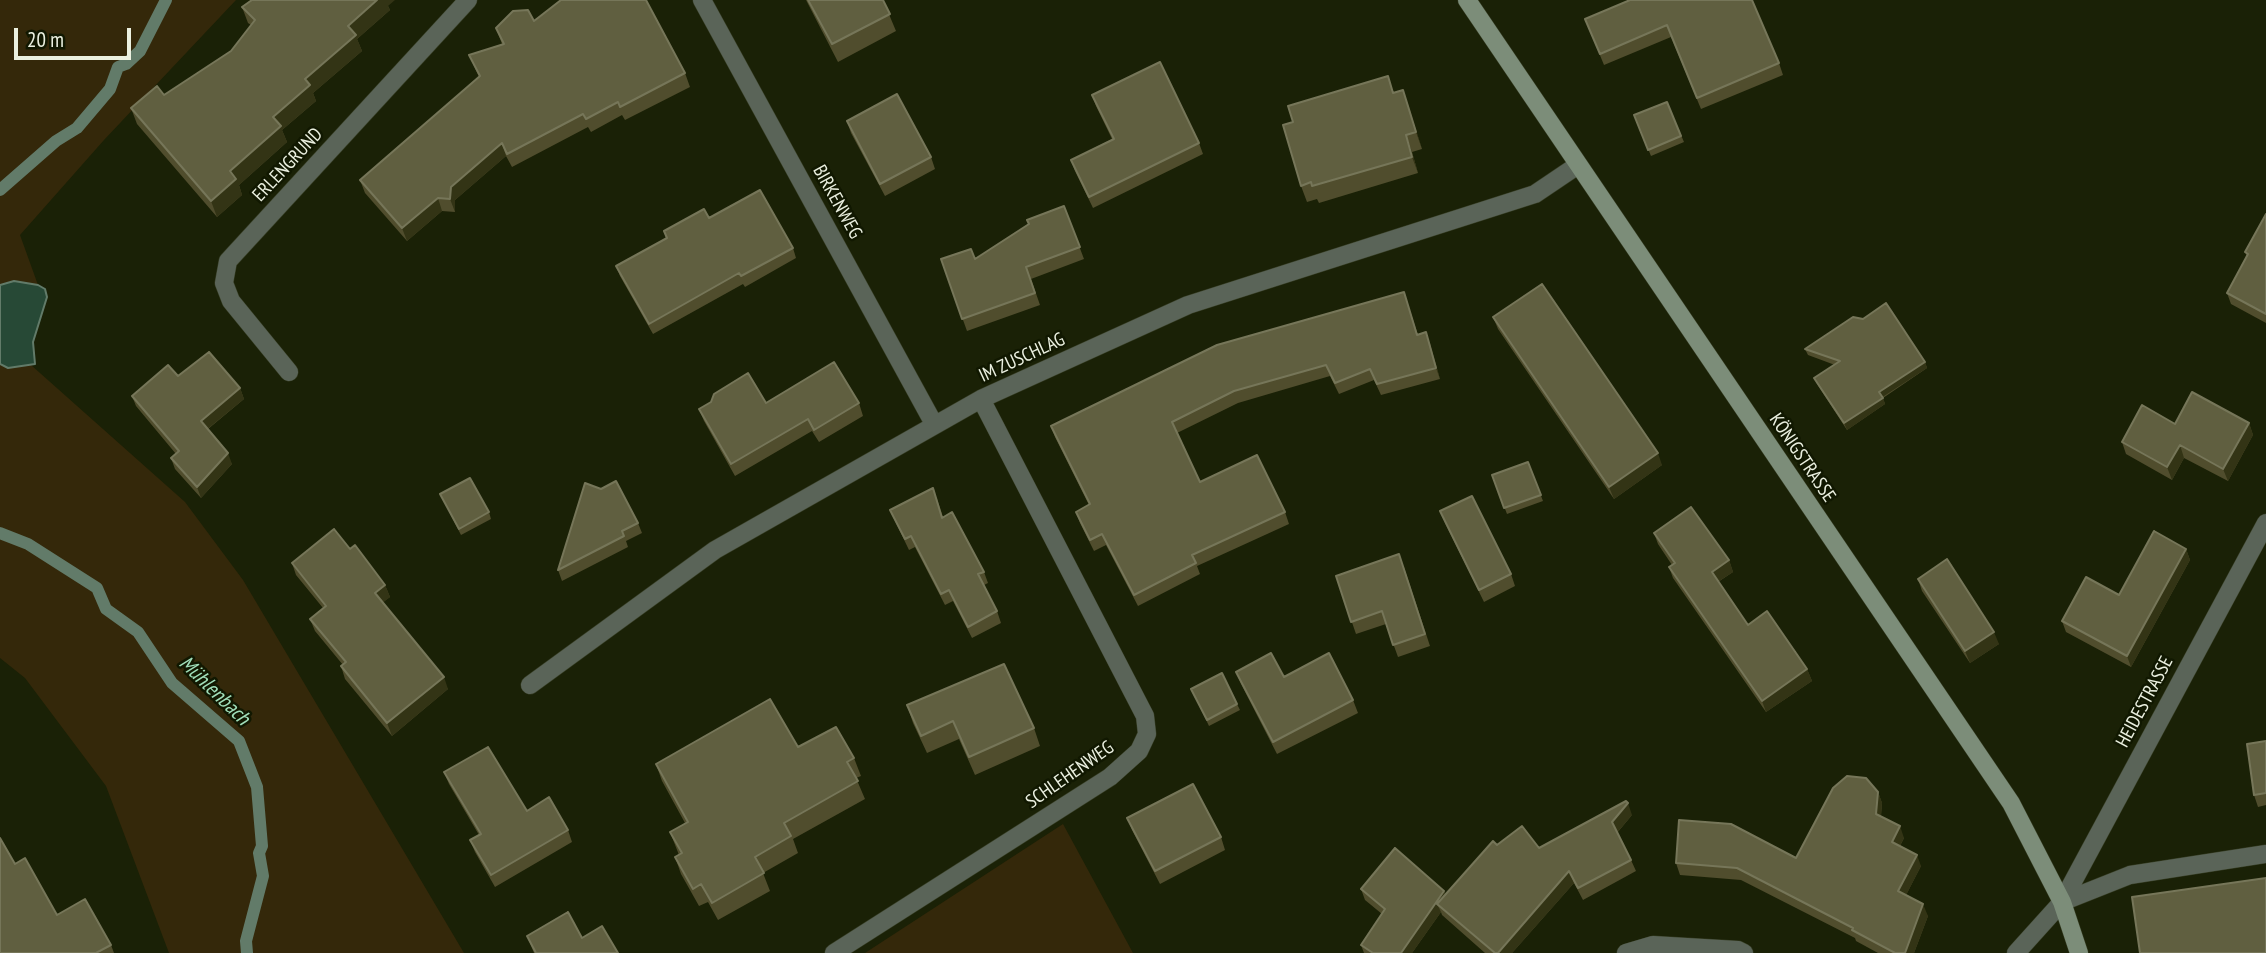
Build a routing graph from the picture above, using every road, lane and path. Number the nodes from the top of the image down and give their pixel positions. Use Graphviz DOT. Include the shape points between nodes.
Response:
graph roads {
  1 [pos="468,0"];
  2 [pos="702,0"];
  3 [pos="1467,0"];
  4 [pos="1578,165"];
  5 [pos="289,372"];
  6 [pos="981,399"];
  7 [pos="934,424"];
  8 [pos="2266,523"];
  9 [pos="530,685"];
  10 [pos="2266,854"];
  11 [pos="2062,902"];
  12 [pos="834,953"];
  13 [pos="1626,953"];
  14 [pos="1744,953"];
  15 [pos="2016,953"];
  16 [pos="2079,953"];
  1 -- 5 [label="street, ERLENGRUND" via="228,261 224,283 231,301"];
  2 -- 7 [label="street, BIRKENWEG"];
  3 -- 4 [label="main road, KÖNIGSTRASSE"];
  4 -- 6 [label="street, IM ZUSCHLAG" via="1535,194 1188,305"];
  4 -- 11 [label="main road, KÖNIGSTRASSE" via="2011,803"];
  6 -- 7 [label="street, IM ZUSCHLAG"];
  6 -- 12 [label="street, SCHLEHENWEG" via="1145,716 1147,734 1139,751 1110,777"];
  7 -- 9 [label="street, IM ZUSCHLAG" via="715,550"];
  8 -- 11 [label="street, HEIDESTRASSE"];
  10 -- 11 [label="street" via="2130,875"];
  11 -- 15 [label="street"];
  11 -- 16 [label="main road, KÖNIGSTRASSE"];
  13 -- 14 [label="street" via="1653,945"];
}
